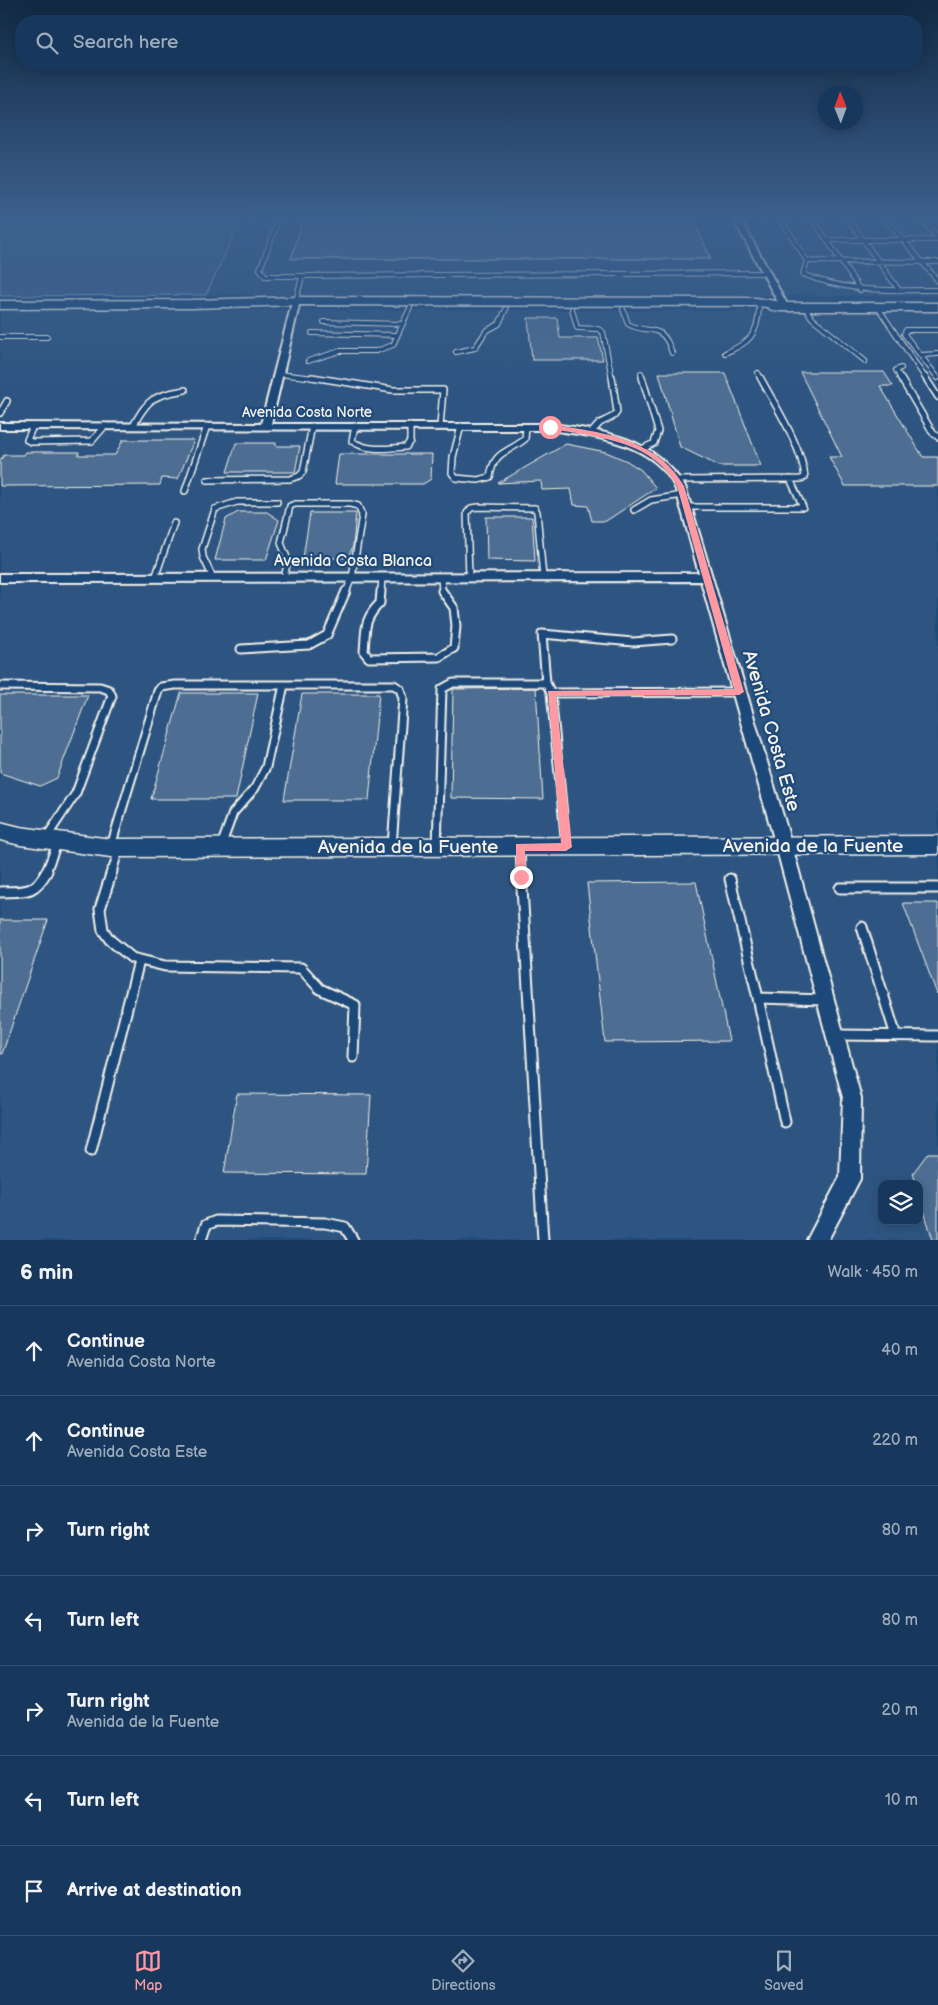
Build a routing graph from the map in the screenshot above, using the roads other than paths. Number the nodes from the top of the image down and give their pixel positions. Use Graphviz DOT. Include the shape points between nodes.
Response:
graph roads {
  1 [pos="766,273"];
  2 [pos="263,274"];
  3 [pos="632,274"];
  4 [pos="803,274"];
  5 [pos="850,274"];
  6 [pos="889,274"];
  7 [pos="302,276"];
  8 [pos="860,290"];
  9 [pos="899,290"];
  10 [pos="938,290"];
  11 [pos="296,304"];
  12 [pos="0,305"];
  13 [pos="784,306"];
  14 [pos="804,306"];
  15 [pos="877,306"];
  16 [pos="938,306"];
  17 [pos="410,308"];
  18 [pos="506,308"];
  19 [pos="759,308"];
  20 [pos="572,309"];
  21 [pos="623,309"];
  22 [pos="324,322"];
  23 [pos="403,324"];
  24 [pos="938,330"];
  25 [pos="312,333"];
  26 [pos="398,335"];
  27 [pos="0,337"];
  28 [pos="47,337"];
  29 [pos="456,352"];
  30 [pos="672,353"];
  31 [pos="725,353"];
  32 [pos="938,354"];
  33 [pos="920,355"];
  34 [pos="308,361"];
  35 [pos="865,361"];
  36 [pos="901,368"];
  37 [pos="641,373"];
  38 [pos="279,374"];
  39 [pos="758,374"];
  40 [pos="938,378"];
  41 [pos="185,390"];
  42 [pos="938,397"];
  43 [pos="7,401"];
  44 [pos="0,413"];
  45 [pos="0,426"];
  46 [pos="33,426"];
  47 [pos="105,426"];
  48 [pos="133,426"];
  49 [pos="207,426"];
  50 [pos="266,426"];
  51 [pos="312,426"];
  52 [pos="355,426"];
  53 [pos="410,426"];
  54 [pos="440,426"];
  55 [pos="461,426"];
  56 [pos="526,427"];
  57 [pos="591,433"];
  58 [pos="938,437"];
  59 [pos="613,438"];
  60 [pos="642,449"];
  61 [pos="790,479"];
  62 [pos="208,480"];
  63 [pos="677,480"];
  64 [pos="185,491"];
  65 [pos="685,501"];
  66 [pos="277,502"];
  67 [pos="634,510"];
  68 [pos="174,523"];
  69 [pos="441,577"];
  70 [pos="469,577"];
  71 [pos="543,577"];
  72 [pos="706,577"];
  73 [pos="0,578"];
  74 [pos="155,578"];
  75 [pos="213,578"];
  76 [pos="284,578"];
  77 [pos="352,578"];
  78 [pos="382,578"];
  79 [pos="672,639"];
  80 [pos="240,649"];
  81 [pos="546,683"];
  82 [pos="284,685"];
  83 [pos="0,686"];
  84 [pos="739,692"];
  85 [pos="551,693"];
  86 [pos="0,831"];
  87 [pos="52,840"];
  88 [pos="938,845"];
  89 [pos="784,846"];
  90 [pos="220,847"];
  91 [pos="392,847"];
  92 [pos="437,847"];
  93 [pos="520,847"];
  94 [pos="566,847"];
  95 [pos="115,848"];
  96 [pos="730,879"];
  97 [pos="840,888"];
  98 [pos="938,888"];
  99 [pos="0,892"];
  100 [pos="862,927"];
  101 [pos="139,961"];
  102 [pos="758,998"];
  103 [pos="826,1000"];
  104 [pos="835,1036"];
  105 [pos="896,1036"];
  106 [pos="938,1036"];
  107 [pos="352,1057"];
  108 [pos="785,1122"];
  109 [pos="91,1151"];
  110 [pos="201,1240"];
  111 [pos="353,1240"];
  112 [pos="543,1240"];
  113 [pos="818,1240"];
  1 -- 13 [label="street"];
  2 -- 7 [label="lane"];
  3 -- 7 [label="lane"];
  4 -- 8 [label="lane" via="818,282"];
  5 -- 8 [label="lane"];
  6 -- 9 [label="lane"];
  7 -- 11 [label="lane"];
  8 -- 9 [label="lane"];
  9 -- 10 [label="lane"];
  11 -- 12 [label="street" via="211,307 192,304"];
  11 -- 13 [label="street" via="756,302"];
  11 -- 17 [label="street"];
  11 -- 38 [label="street"];
  13 -- 14 [label="street"];
  13 -- 19 [label="street"];
  14 -- 15 [label="street"];
  14 -- 35 [label="lane" via="812,318"];
  15 -- 16 [label="street"];
  15 -- 42 [label="lane"];
  17 -- 18 [label="street"];
  17 -- 23 [label="lane"];
  18 -- 20 [label="street"];
  18 -- 29 [label="lane" via="499,324 486,331 475,348"];
  19 -- 21 [label="street"];
  19 -- 31 [label="lane" via="756,334 745,344"];
  20 -- 21 [label="street"];
  20 -- 57 [label="lane" via="577,328 603,332 618,408 614,418 601,422"];
  21 -- 30 [label="lane" via="631,326 663,333 669,340"];
  22 -- 23 [label="lane"];
  23 -- 26 [label="lane"];
  24 -- 33 [label="lane" via="906,330 904,334"];
  25 -- 26 [label="lane"];
  26 -- 34 [label="lane" via="393,345 376,351 340,351"];
  27 -- 28 [label="lane"];
  32 -- 33 [label="lane"];
  33 -- 40 [label="lane"];
  36 -- 58 [label="lane" via="896,370"];
  37 -- 60 [label="lane" via="658,431 654,445"];
  38 -- 50 [label="street"];
  38 -- 54 [label="lane" via="393,390 443,390"];
  39 -- 61 [label="lane" via="806,472 801,479"];
  41 -- 48 [label="lane" via="158,395 146,402"];
  43 -- 44 [label="lane"];
  45 -- 46 [label="street, Avenida Costa Norte"];
  46 -- 47 [label="street, Avenida Costa Norte"];
  46 -- 47 [label="lane" via="27,440 32,442 92,441"];
  47 -- 48 [label="street, Avenida Costa Norte"];
  48 -- 49 [label="street, Avenida Costa Norte"];
  49 -- 50 [label="street, Avenida Costa Norte"];
  49 -- 64 [label="lane"];
  50 -- 51 [label="street, Avenida Costa Norte"];
  51 -- 52 [label="street, Avenida Costa Norte"];
  51 -- 62 [label="lane" via="299,476 290,479"];
  52 -- 53 [label="street, Avenida Costa Norte"];
  52 -- 53 [label="lane" via="352,441 368,447 406,447 410,441"];
  53 -- 54 [label="street, Avenida Costa Norte"];
  54 -- 55 [label="street, Avenida Costa Norte"];
  55 -- 56 [label="street, Avenida Costa Norte"];
  55 -- 56 [label="lane" via="452,473 456,478 486,480 490,477 493,460 502,451 526,439"];
  56 -- 57 [label="street, Avenida Costa Norte"];
  57 -- 59 [label="street, Avenida Costa Norte"];
  59 -- 60 [label="street, Avenida Costa Este"];
  60 -- 63 [label="street, Avenida Costa Este" via="661,462"];
  61 -- 63 [label="lane"];
  61 -- 65 [label="lane" via="803,507"];
  63 -- 65 [label="street, Avenida Costa Este"];
  65 -- 67 [label="lane" via="656,497"];
  65 -- 72 [label="street, Avenida Costa Este"];
  66 -- 75 [label="lane" via="237,502 215,509 202,549"];
  68 -- 74 [label="lane"];
  69 -- 70 [label="street, Avenida Costa Blanca"];
  69 -- 78 [label="street, Avenida Costa Blanca"];
  69 -- 78 [label="lane" via="442,592 454,608 454,648 440,657 369,658 364,652 366,622 368,614 380,603"];
  70 -- 71 [label="street, Avenida Costa Blanca"];
  70 -- 71 [label="lane" via="467,513 471,508 480,507 534,508"];
  71 -- 72 [label="street, Avenida Costa Blanca"];
  72 -- 84 [label="street, Avenida Costa Este"];
  73 -- 74 [label="street, Avenida Costa Blanca"];
  74 -- 75 [label="street, Avenida Costa Blanca"];
  75 -- 76 [label="street, Avenida Costa Blanca"];
  76 -- 77 [label="street, Avenida Costa Blanca"];
  76 -- 77 [label="lane" via="288,560 281,543 290,506 350,504 358,506 362,515"];
  77 -- 78 [label="street, Avenida Costa Blanca"];
  77 -- 80 [label="lane" via="326,635 309,645"];
  79 -- 81 [label="lane" via="633,642 542,634"];
  81 -- 85 [label="lane"];
  81 -- 92 [label="lane" via="453,684 442,690"];
  82 -- 90 [label="lane" via="266,767 255,788 233,812"];
  82 -- 91 [label="lane" via="394,685 400,689 403,698"];
  82 -- 95 [label="lane" via="161,687"];
  83 -- 87 [label="lane" via="100,687 109,690 112,696 76,793"];
  84 -- 85 [label="lane"];
  84 -- 89 [label="street, Avenida Costa Este"];
  85 -- 94 [label="lane"];
  86 -- 87 [label="street, Avenida de la Fuente"];
  87 -- 95 [label="street, Avenida de la Fuente"];
  87 -- 99 [label="lane" via="45,875 37,888"];
  88 -- 89 [label="street, Avenida de la Fuente"];
  89 -- 94 [label="street, Avenida de la Fuente"];
  89 -- 103 [label="street, Avenida Costa Este"];
  90 -- 91 [label="street, Avenida de la Fuente"];
  90 -- 95 [label="street, Avenida de la Fuente"];
  91 -- 92 [label="street, Avenida de la Fuente"];
  92 -- 93 [label="street, Avenida de la Fuente"];
  93 -- 94 [label="street, Avenida de la Fuente"];
  93 -- 112 [label="lane"];
  95 -- 101 [label="lane" via="100,909 103,930 110,940"];
  96 -- 102 [label="lane"];
  97 -- 98 [label="lane"];
  100 -- 105 [label="lane"];
  101 -- 107 [label="lane" via="166,966 301,968 320,989 355,1005"];
  101 -- 109 [label="lane"];
  102 -- 103 [label="lane"];
  102 -- 108 [label="lane"];
  103 -- 104 [label="street, Avenida Costa Este"];
  104 -- 105 [label="lane"];
  104 -- 113 [label="street, Avenida Costa Este" via="852,1098 850,1179"];
  105 -- 106 [label="lane"];
  110 -- 111 [label="lane" via="206,1225 216,1221 325,1223 345,1227"];
}
